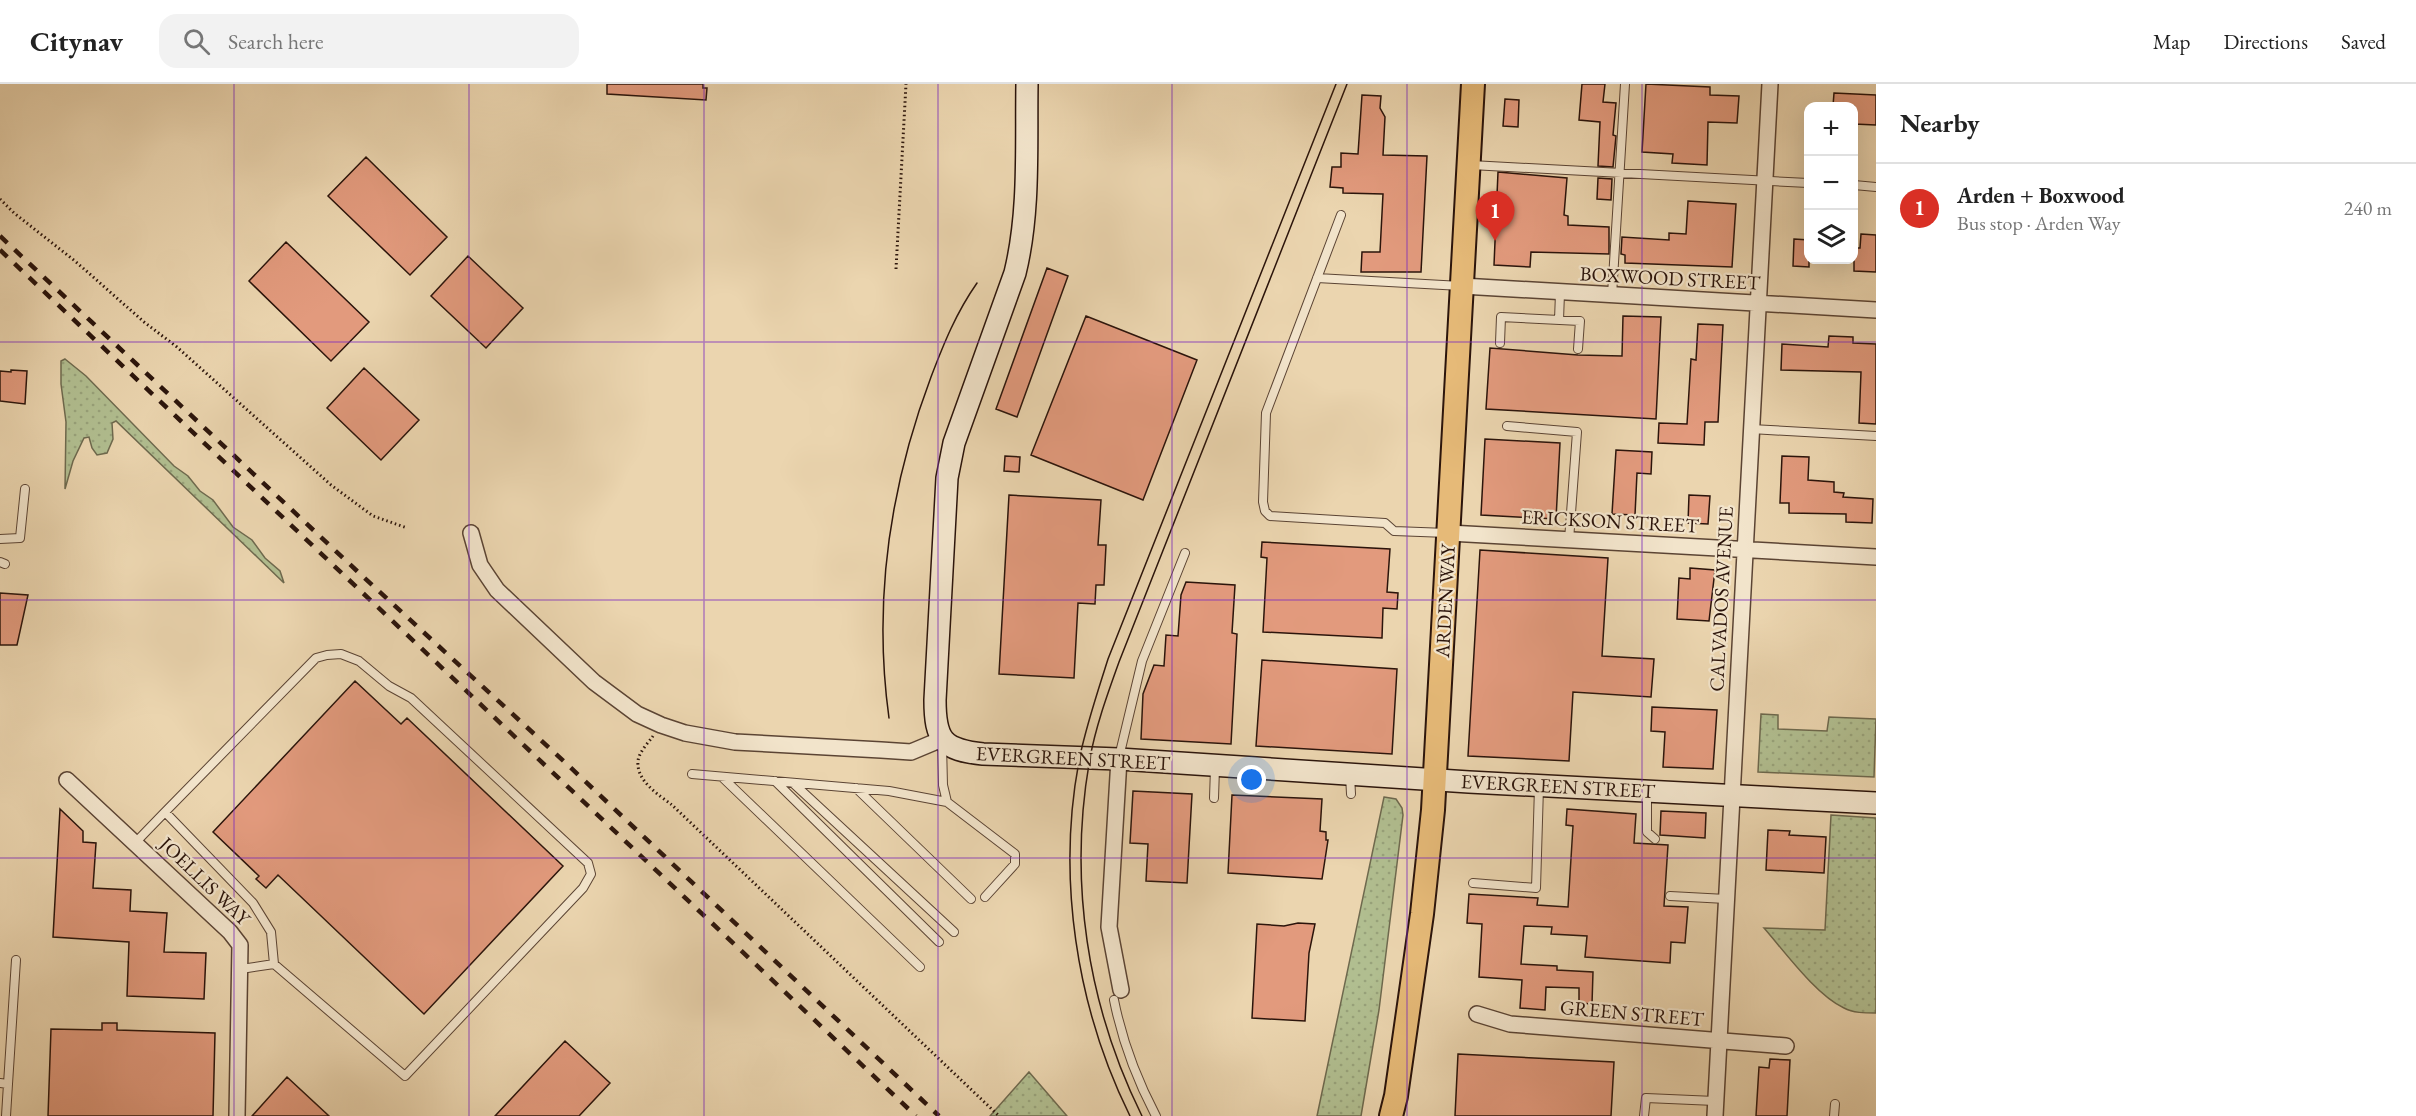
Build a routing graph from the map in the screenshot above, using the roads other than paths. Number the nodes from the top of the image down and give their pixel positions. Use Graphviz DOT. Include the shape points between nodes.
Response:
graph roads {
  1 [pos="1027,84"];
  2 [pos="1473,84"];
  3 [pos="1625,84"];
  4 [pos="1770,84"];
  5 [pos="1468,165"];
  6 [pos="1619,172"];
  7 [pos="1764,180"];
  8 [pos="1804,183"];
  9 [pos="1858,185"];
  10 [pos="1876,187"];
  11 [pos="1341,215"];
  12 [pos="1317,278"];
  13 [pos="1462,286"];
  14 [pos="1560,293"];
  15 [pos="1612,296"];
  16 [pos="1758,304"];
  17 [pos="1876,310"];
  18 [pos="1560,320"];
  19 [pos="1500,343"];
  20 [pos="1578,349"];
  21 [pos="1507,426"];
  22 [pos="1751,429"];
  23 [pos="1876,435"];
  24 [pos="25,489"];
  25 [pos="471,533"];
  26 [pos="1449,533"];
  27 [pos="0,539"];
  28 [pos="1569,540"];
  29 [pos="1744,550"];
  30 [pos="1185,553"];
  31 [pos="1876,557"];
  32 [pos="942,740"];
  33 [pos="1119,759"];
  34 [pos="1215,767"];
  35 [pos="692,774"];
  36 [pos="723,778"];
  37 [pos="1436,778"];
  38 [pos="67,780"];
  39 [pos="775,781"];
  40 [pos="793,783"];
  41 [pos="1539,785"];
  42 [pos="856,788"];
  43 [pos="1647,791"];
  44 [pos="1731,795"];
  45 [pos="1214,798"];
  46 [pos="947,802"];
  47 [pos="1876,803"];
  48 [pos="165,812"];
  49 [pos="1655,840"];
  50 [pos="135,843"];
  51 [pos="1473,883"];
  52 [pos="1670,896"];
  53 [pos="985,897"];
  54 [pos="971,899"];
  55 [pos="1726,899"];
  56 [pos="954,932"];
  57 [pos="939,942"];
  58 [pos="16,960"];
  59 [pos="274,963"];
  60 [pos="920,967"];
  61 [pos="241,969"];
  62 [pos="1117,995"];
  63 [pos="1477,1014"];
  64 [pos="1719,1041"];
  65 [pos="1786,1046"];
  66 [pos="4,1084"];
  67 [pos="1835,1104"];
  68 [pos="1715,1108"];
  69 [pos="6,1116"];
  70 [pos="237,1116"];
  71 [pos="1156,1116"];
  72 [pos="1391,1116"];
  73 [pos="1644,1116"];
  74 [pos="1834,1116"];
  1 -- 32 [label="street" via="1025,199 1019,256 954,443 947,478 935,700 936,724"];
  2 -- 5 [label="main road, ARDEN WAY"];
  3 -- 6 [label="lane"];
  4 -- 7 [label="street, CALVADOS AVENUE"];
  5 -- 6 [label="lane"];
  5 -- 13 [label="main road, ARDEN WAY"];
  6 -- 7 [label="lane"];
  6 -- 15 [label="lane"];
  7 -- 8 [label="lane"];
  7 -- 16 [label="street, CALVADOS AVENUE"];
  9 -- 10 [label="lane"];
  11 -- 12 [label="lane"];
  12 -- 13 [label="lane"];
  12 -- 26 [label="lane" via="1266,413 1265,511 1270,516 1385,523 1394,531"];
  13 -- 14 [label="street, BOXWOOD STREET"];
  13 -- 26 [label="main road, ARDEN WAY"];
  14 -- 15 [label="street, BOXWOOD STREET"];
  14 -- 18 [label="lane"];
  15 -- 16 [label="street, BOXWOOD STREET"];
  16 -- 17 [label="street, BOXWOOD STREET"];
  16 -- 22 [label="street, CALVADOS AVENUE"];
  18 -- 19 [label="lane" via="1501,317"];
  18 -- 20 [label="lane" via="1580,321"];
  21 -- 28 [label="lane" via="1578,432"];
  22 -- 23 [label="lane"];
  22 -- 29 [label="street, CALVADOS AVENUE"];
  24 -- 27 [label="lane" via="20,538"];
  25 -- 32 [label="street" via="480,565 497,590 594,682 637,714 661,725 735,742 911,752"];
  26 -- 28 [label="street, ERICKSON STREET"];
  26 -- 37 [label="main road, ARDEN WAY"];
  28 -- 29 [label="street, ERICKSON STREET"];
  29 -- 31 [label="street, ERICKSON STREET"];
  29 -- 44 [label="street, CALVADOS AVENUE"];
  30 -- 33 [label="lane" via="1142,661"];
  32 -- 33 [label="street, EVERGREEN STREET" via="965,752"];
  32 -- 46 [label="lane"];
  33 -- 34 [label="street, EVERGREEN STREET"];
  33 -- 62 [label="street" via="1109,927"];
  34 -- 37 [label="street, EVERGREEN STREET" via="1350,784"];
  34 -- 45 [label="lane"];
  35 -- 36 [label="lane"];
  36 -- 39 [label="lane"];
  36 -- 60 [label="lane"];
  37 -- 41 [label="street, EVERGREEN STREET"];
  37 -- 72 [label="main road, ARDEN WAY" via="1422,914"];
  38 -- 50 [label="street, JOELLIS WAY"];
  39 -- 40 [label="lane"];
  39 -- 57 [label="lane"];
  40 -- 42 [label="lane"];
  40 -- 56 [label="lane"];
  41 -- 43 [label="street, EVERGREEN STREET"];
  41 -- 51 [label="lane" via="1536,888"];
  42 -- 46 [label="lane"];
  42 -- 54 [label="lane"];
  43 -- 44 [label="street, EVERGREEN STREET"];
  43 -- 49 [label="lane" via="1647,832"];
  44 -- 47 [label="street, EVERGREEN STREET"];
  44 -- 55 [label="street, CALVADOS AVENUE"];
  46 -- 53 [label="lane" via="1015,854 1015,864"];
  48 -- 50 [label="lane"];
  48 -- 59 [label="lane" via="253,903 271,933"];
  48 -- 59 [label="lane" via="316,658 341,654 359,661 411,698 590,869 583,888 405,1076"];
  50 -- 61 [label="street, JOELLIS WAY" via="236,938"];
  52 -- 55 [label="lane"];
  55 -- 64 [label="street, CALVADOS AVENUE"];
  58 -- 66 [label="lane"];
  59 -- 61 [label="lane"];
  61 -- 70 [label="street, JOELLIS WAY"];
  62 -- 71 [label="lane" via="1119,1026"];
  63 -- 64 [label="street, GREEN STREET" via="1510,1024"];
  64 -- 65 [label="street, GREEN STREET"];
  64 -- 68 [label="street, CALVADOS AVENUE"];
  66 -- 69 [label="lane"];
  67 -- 74 [label="lane"];
  68 -- 73 [label="lane" via="1646,1098"];
}
